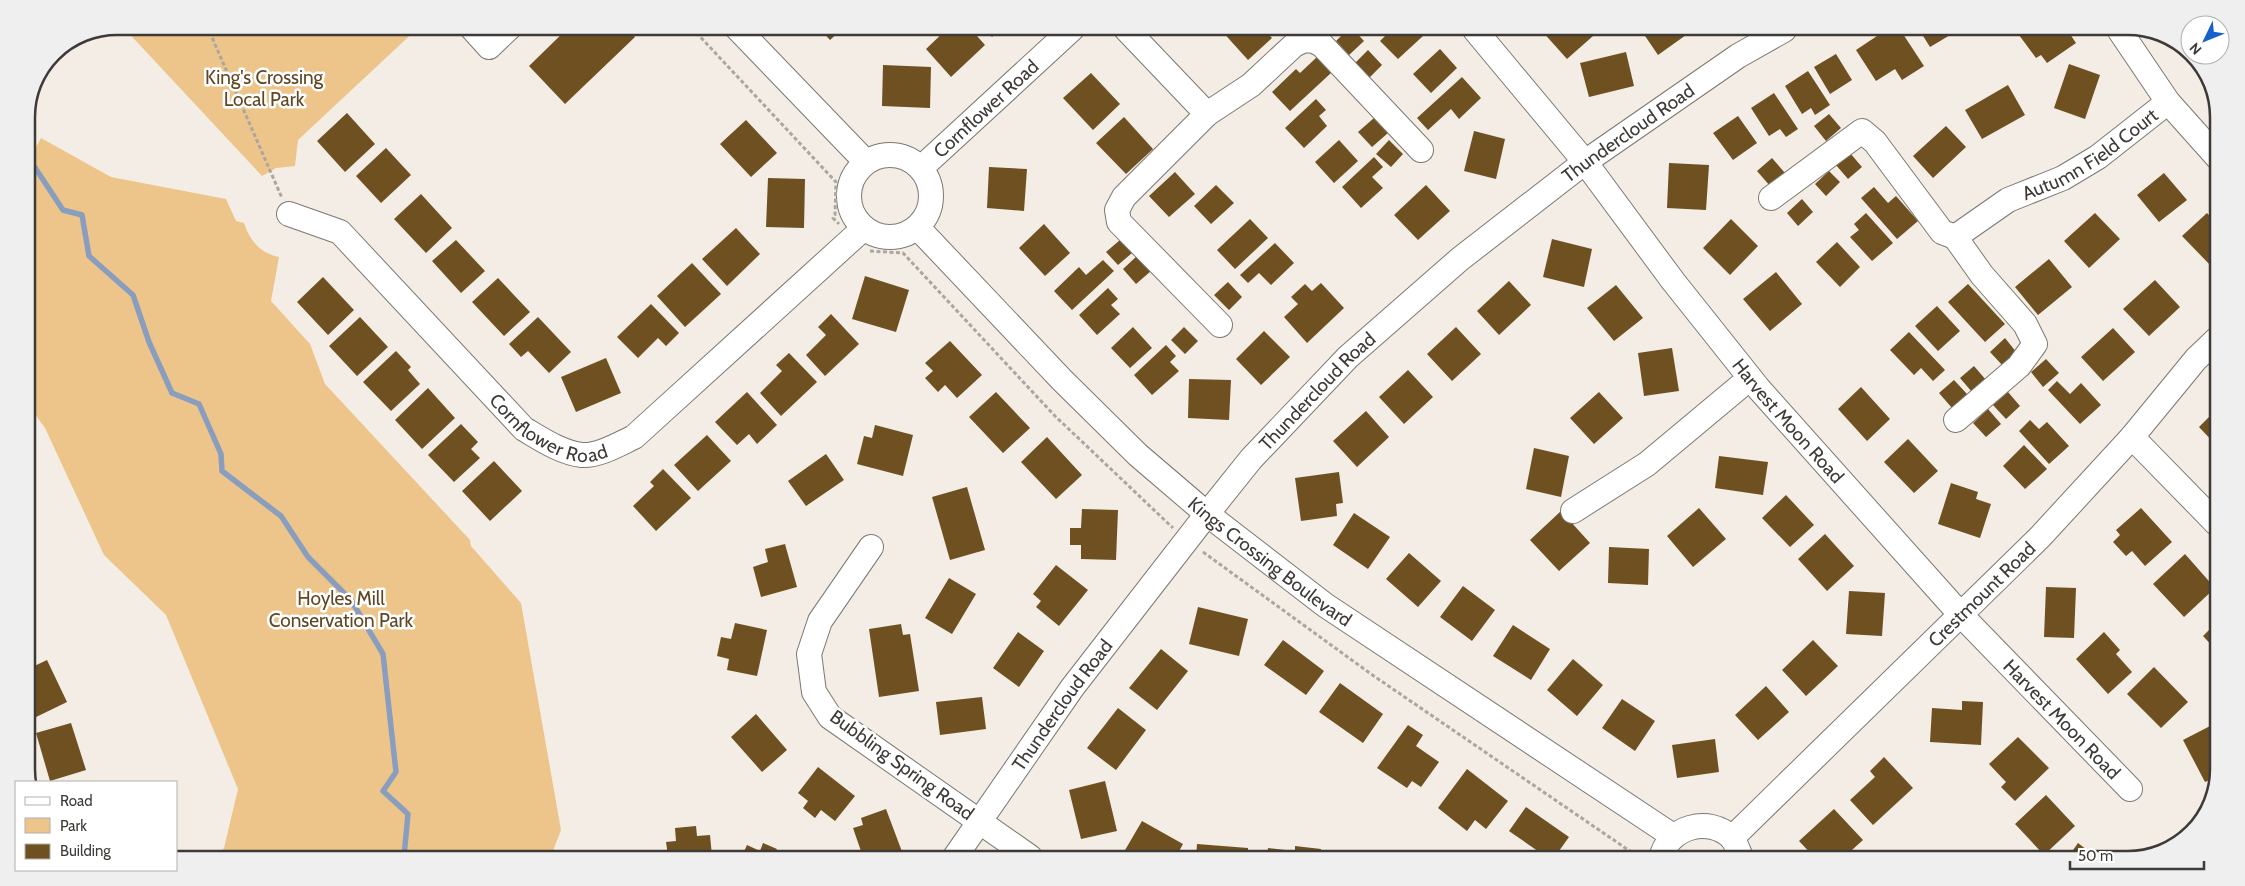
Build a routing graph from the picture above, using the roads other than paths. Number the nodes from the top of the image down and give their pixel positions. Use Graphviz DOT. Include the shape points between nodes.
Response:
graph roads {
  1 [pos="478,35"];
  2 [pos="502,35"];
  3 [pos="745,35"];
  4 [pos="1064,35"];
  5 [pos="1132,35"];
  6 [pos="1479,35"];
  7 [pos="1775,35"];
  8 [pos="2123,35"];
  9 [pos="2168,102"];
  10 [pos="1207,114"];
  11 [pos="2210,149"];
  12 [pos="1421,150"];
  13 [pos="866,162"];
  14 [pos="1585,162"];
  15 [pos="922,168"];
  16 [pos="1771,198"];
  17 [pos="289,214"];
  18 [pos="864,228"];
  19 [pos="918,228"];
  20 [pos="1955,237"];
  21 [pos="1220,325"];
  22 [pos="2210,346"];
  23 [pos="1750,378"];
  24 [pos="1956,420"];
  25 [pos="2132,437"];
  26 [pos="1573,511"];
  27 [pos="1207,514"];
  28 [pos="2210,517"];
  29 [pos="871,547"];
  30 [pos="1961,615"];
  31 [pos="2130,789"];
  32 [pos="979,822"];
  33 [pos="1673,836"];
  34 [pos="1737,849"];
  35 [pos="959,851"];
  36 [pos="1021,851"];
  37 [pos="1666,851"];
  1 -- 2 [label="street" via="489,47"];
  3 -- 13 [label="street"];
  4 -- 15 [label="street, Cornflower Road"];
  5 -- 10 [label="street"];
  6 -- 14 [label="street, Harvest Moon Road"];
  7 -- 14 [label="street, Thundercloud Road" via="1738,56"];
  8 -- 9 [label="street"];
  9 -- 11 [label="street"];
  9 -- 20 [label="street, Autumn Field Court" via="2091,162 2063,178 2008,200"];
  10 -- 12 [label="street" via="1252,85 1294,45 1304,40 1314,41 1322,45"];
  10 -- 21 [label="street" via="1124,197 1117,210 1119,222"];
  13 -- 15 [label="street" via="895,154"];
  13 -- 18 [label="street" via="853,176 848,194 852,213"];
  14 -- 23 [label="street, Harvest Moon Road"];
  14 -- 27 [label="street, Thundercloud Road" via="1460,259 1348,357 1252,459"];
  15 -- 19 [label="street" via="932,187 931,202"];
  16 -- 20 [label="street" via="1862,131 1875,142 1942,232"];
  17 -- 18 [label="street, Cornflower Road" via="340,232 524,430 552,445 582,455 634,438"];
  18 -- 19 [label="street" via="891,238"];
  19 -- 27 [label="street, Kings Crossing Boulevard" via="1069,387 1138,455"];
  20 -- 24 [label="street" via="1982,275 2025,324 2035,344 2019,366"];
  22 -- 25 [label="street, Crestmount Road"];
  23 -- 26 [label="street" via="1647,464"];
  23 -- 30 [label="street, Harvest Moon Road"];
  25 -- 28 [label="street"];
  25 -- 30 [label="street, Crestmount Road" via="2040,537"];
  27 -- 32 [label="street, Thundercloud Road" via="1072,688"];
  27 -- 33 [label="street, Kings Crossing Boulevard" via="1325,605"];
  29 -- 32 [label="street, Bubbling Spring Road" via="820,622 809,654 814,692 830,717"];
  30 -- 31 [label="street, Harvest Moon Road"];
  30 -- 34 [label="street, Crestmount Road"];
  32 -- 35 [label="street, Thundercloud Road"];
  32 -- 36 [label="street, Bubbling Spring Road"];
  33 -- 34 [label="street" via="1692,826 1714,827"];
  33 -- 37 [label="street"];
}
